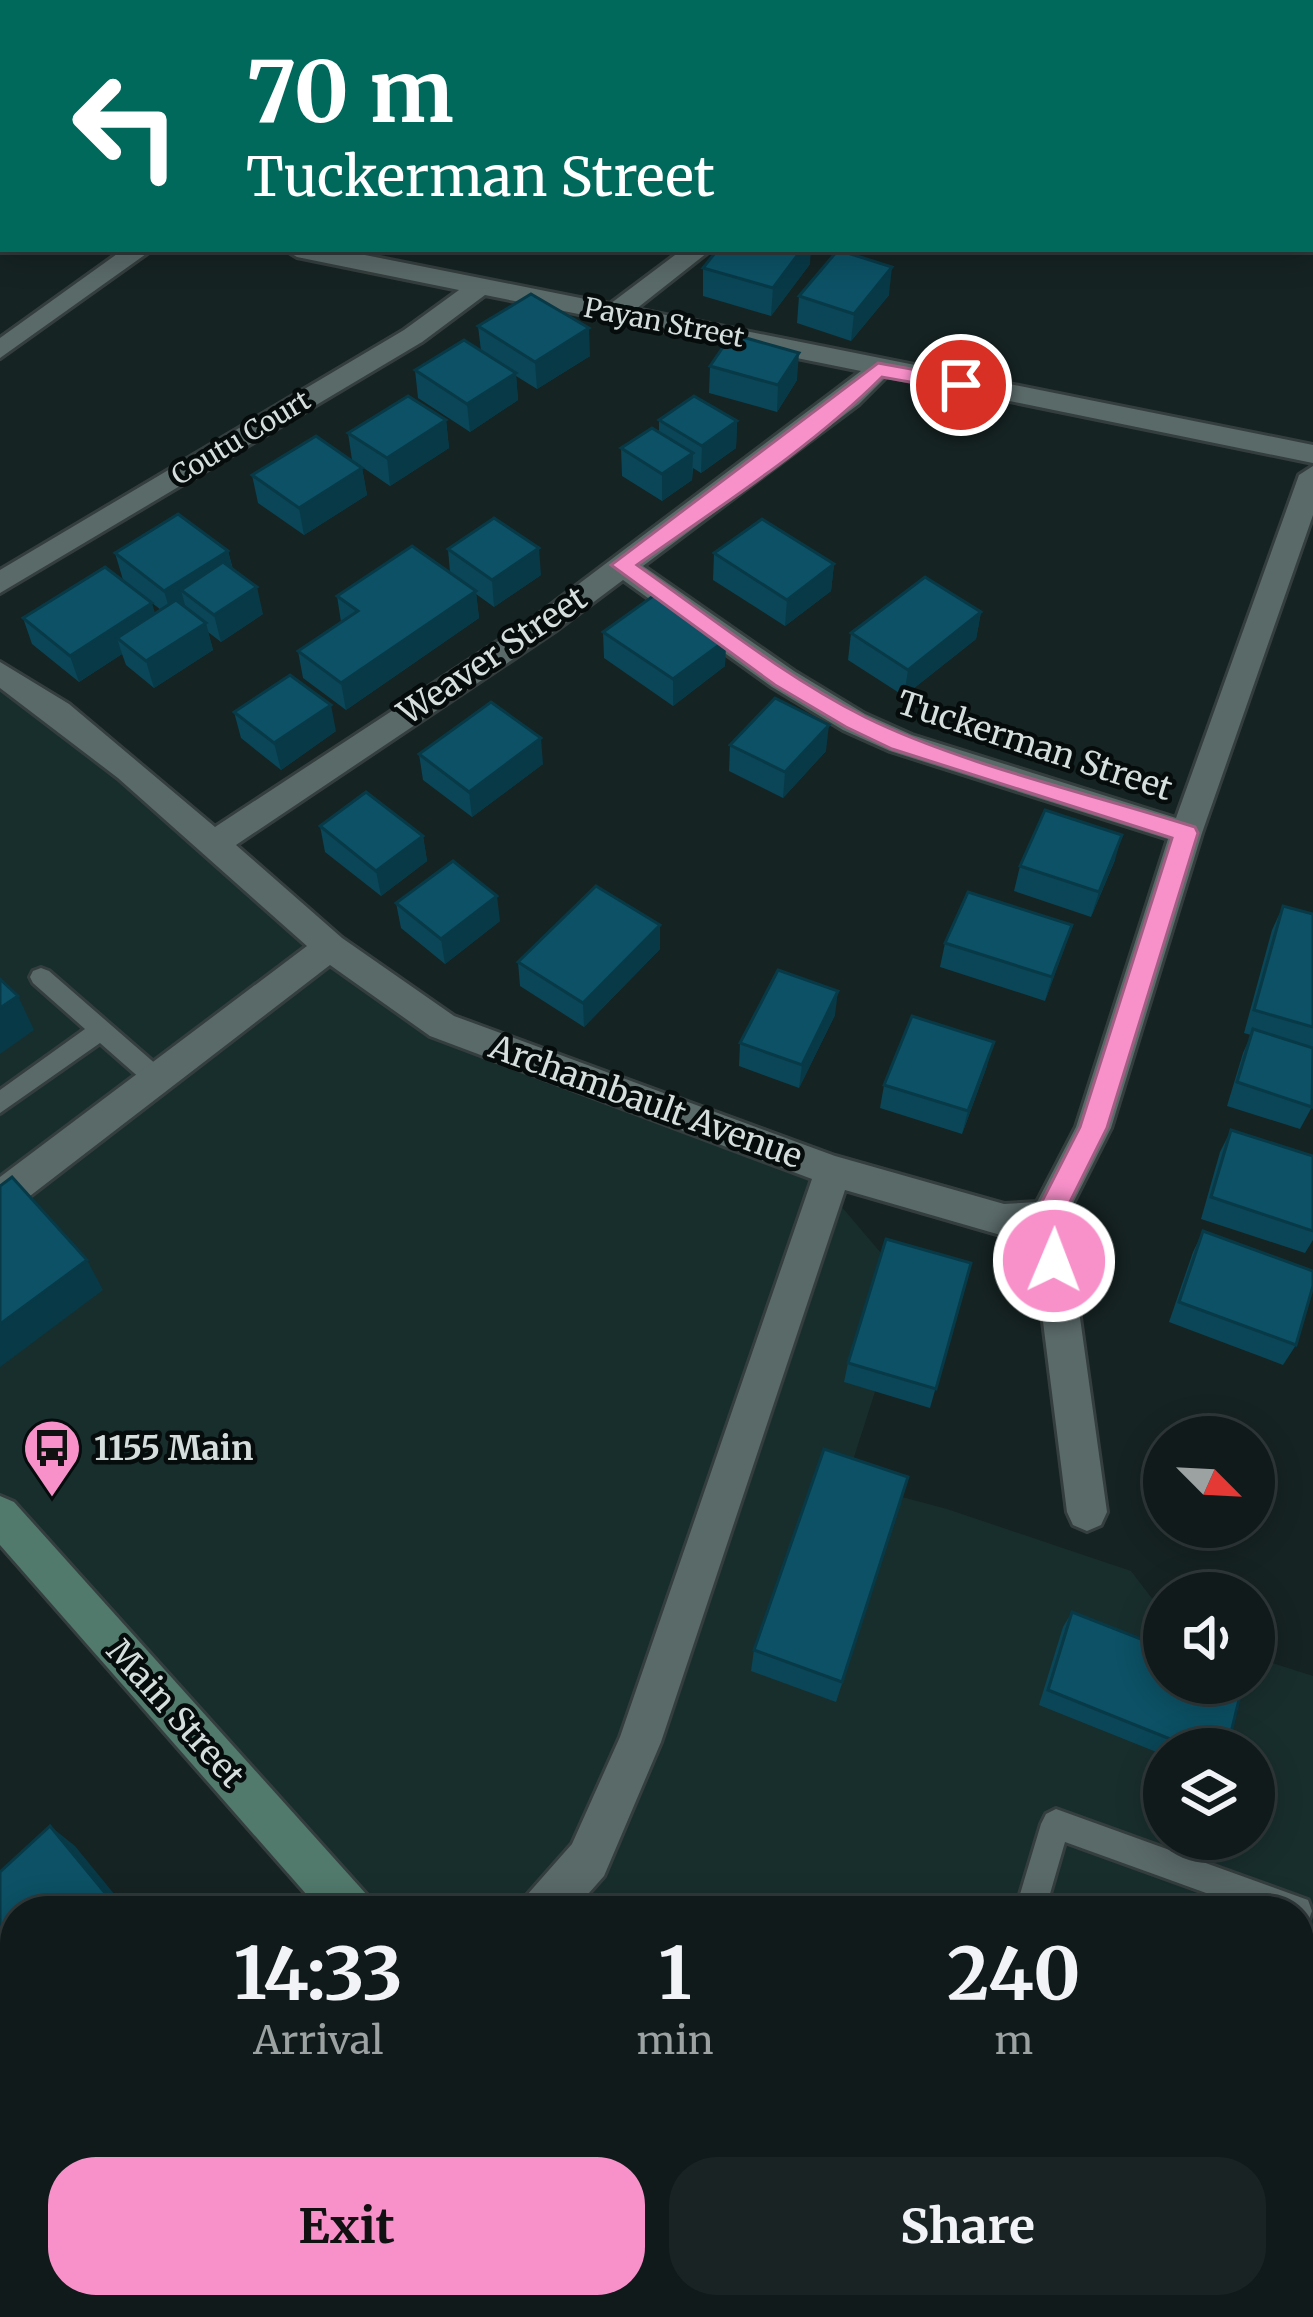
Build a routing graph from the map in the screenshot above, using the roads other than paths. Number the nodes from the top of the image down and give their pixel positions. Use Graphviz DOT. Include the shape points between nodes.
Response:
graph roads {
  1 [pos="136,252"];
  2 [pos="311,252"];
  3 [pos="695,252"];
  4 [pos="478,288"];
  5 [pos="615,313"];
  6 [pos="0,350"];
  7 [pos="878,370"];
  8 [pos="1313,454"];
  9 [pos="1313,475"];
  10 [pos="622,565"];
  11 [pos="0,583"];
  12 [pos="0,673"];
  13 [pos="1186,833"];
  14 [pos="214,844"];
  15 [pos="330,947"];
  16 [pos="41,976"];
  17 [pos="100,1031"];
  18 [pos="158,1081"];
  19 [pos="0,1103"];
  20 [pos="832,1171"];
  21 [pos="0,1198"];
  22 [pos="1048,1217"];
  23 [pos="1088,1512"];
  24 [pos="0,1516"];
  25 [pos="338,1896"];
  26 [pos="557,1896"];
  27 [pos="1034,1896"];
  28 [pos="1256,1896"];
  1 -- 6 [label="street"];
  2 -- 4 [label="street, Payan Street"];
  3 -- 5 [label="street"];
  4 -- 5 [label="street, Payan Street"];
  4 -- 11 [label="street, Coutu Court" via="413,336"];
  5 -- 7 [label="street, Payan Street"];
  7 -- 8 [label="street, Payan Street"];
  7 -- 10 [label="street, Weaver Street"];
  9 -- 13 [label="street"];
  10 -- 13 [label="street, Tuckerman Street" via="854,722"];
  10 -- 14 [label="street, Weaver Street"];
  12 -- 14 [label="street, Archambault Avenue"];
  13 -- 22 [label="street" via="1093,1128"];
  14 -- 15 [label="street, Archambault Avenue"];
  15 -- 18 [label="street"];
  15 -- 20 [label="street, Archambault Avenue" via="442,1026"];
  16 -- 17 [label="lane"];
  17 -- 18 [label="lane"];
  17 -- 19 [label="lane"];
  18 -- 21 [label="street"];
  20 -- 22 [label="street" via="1004,1220"];
  20 -- 26 [label="street, Archambault Avenue" via="640,1742 589,1860"];
  22 -- 23 [label="street"];
  24 -- 25 [label="main road, Main Street"];
  27 -- 28 [label="lane" via="1056,1824"];
}
